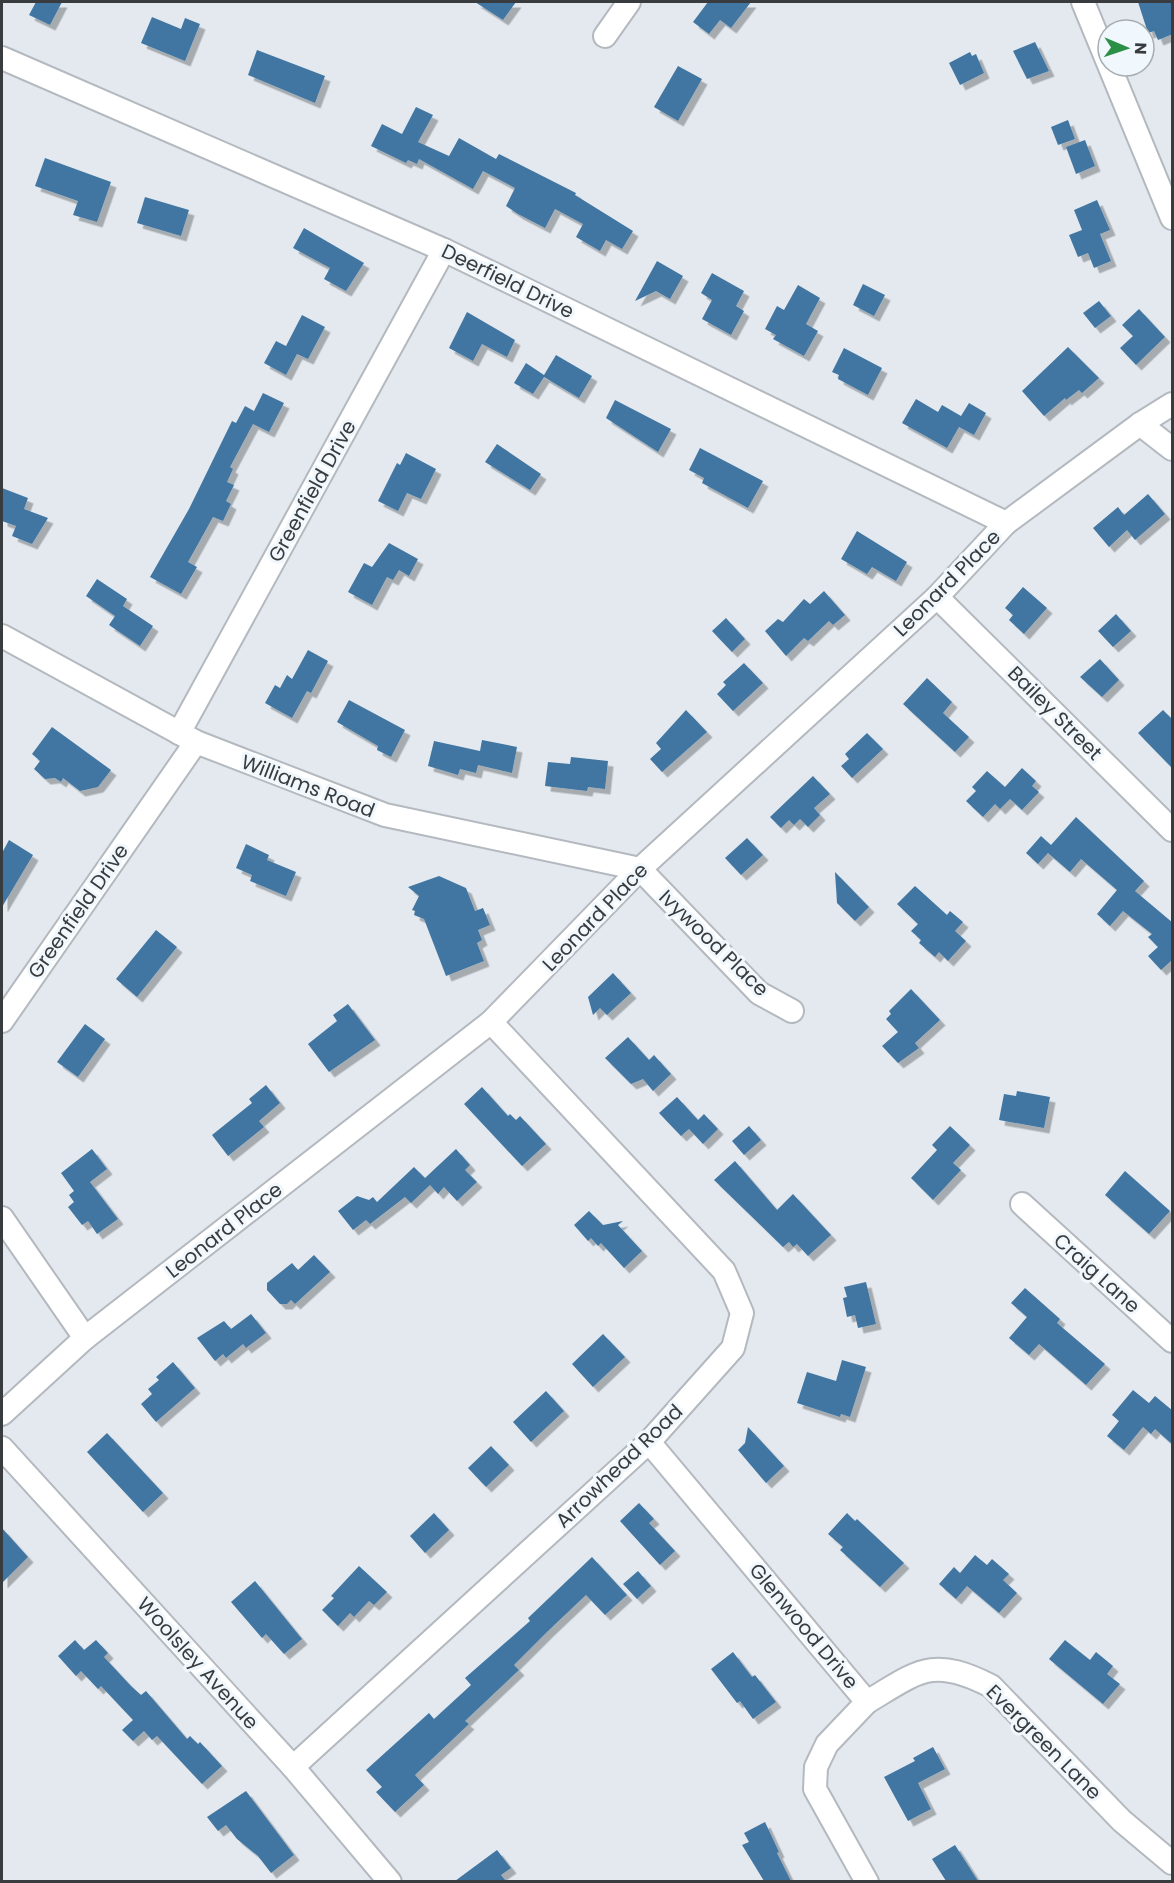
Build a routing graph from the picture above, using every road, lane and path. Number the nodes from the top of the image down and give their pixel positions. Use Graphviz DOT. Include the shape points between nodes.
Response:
graph roads {
  1 [pos="629,2"];
  2 [pos="1083,2"];
  3 [pos="605,36"];
  4 [pos="2,58"];
  5 [pos="1173,218"];
  6 [pos="444,250"];
  7 [pos="1173,404"];
  8 [pos="1140,424"];
  9 [pos="1173,449"];
  10 [pos="1006,523"];
  11 [pos="937,597"];
  12 [pos="2,636"];
  13 [pos="188,738"];
  14 [pos="1173,830"];
  15 [pos="640,869"];
  16 [pos="792,1011"];
  17 [pos="2,1021"];
  18 [pos="491,1022"];
  19 [pos="1022,1204"];
  20 [pos="2,1218"];
  21 [pos="85,1338"];
  22 [pos="1173,1341"];
  23 [pos="2,1414"];
  24 [pos="650,1442"];
  25 [pos="2,1448"];
  26 [pos="867,1702"];
  27 [pos="293,1767"];
  28 [pos="1173,1863"];
  29 [pos="390,1881"];
  30 [pos="867,1881"];
  1 -- 3 [label="street"];
  2 -- 5 [label="street"];
  4 -- 6 [label="street, Deerfield Drive"];
  6 -- 10 [label="street, Deerfield Drive"];
  6 -- 13 [label="street, Greenfield Drive"];
  7 -- 8 [label="street, Leonard Place"];
  8 -- 9 [label="street"];
  8 -- 10 [label="street, Leonard Place"];
  10 -- 11 [label="street, Leonard Place"];
  11 -- 14 [label="street, Bailey Street"];
  11 -- 15 [label="street, Leonard Place"];
  12 -- 13 [label="street, Williams Road"];
  13 -- 15 [label="street, Williams Road" via="385,816"];
  13 -- 17 [label="street, Greenfield Drive"];
  15 -- 16 [label="street, Ivywood Place" via="759,993"];
  15 -- 18 [label="street, Leonard Place"];
  18 -- 21 [label="street, Leonard Place"];
  18 -- 24 [label="street, Arrowhead Road" via="724,1271 742,1312 733,1348"];
  19 -- 22 [label="street, Craig Lane"];
  20 -- 21 [label="street"];
  21 -- 23 [label="street, Leonard Place"];
  24 -- 26 [label="street, Glenwood Drive"];
  24 -- 27 [label="street, Arrowhead Road"];
  25 -- 27 [label="street, Woolsley Avenue"];
  26 -- 28 [label="street, Evergreen Lane" via="919,1671 966,1673 991,1686 1122,1821"];
  26 -- 30 [label="street, Glenwood Drive" via="827,1744 816,1767 815,1789"];
  27 -- 29 [label="street, Woolsley Avenue"];
}
